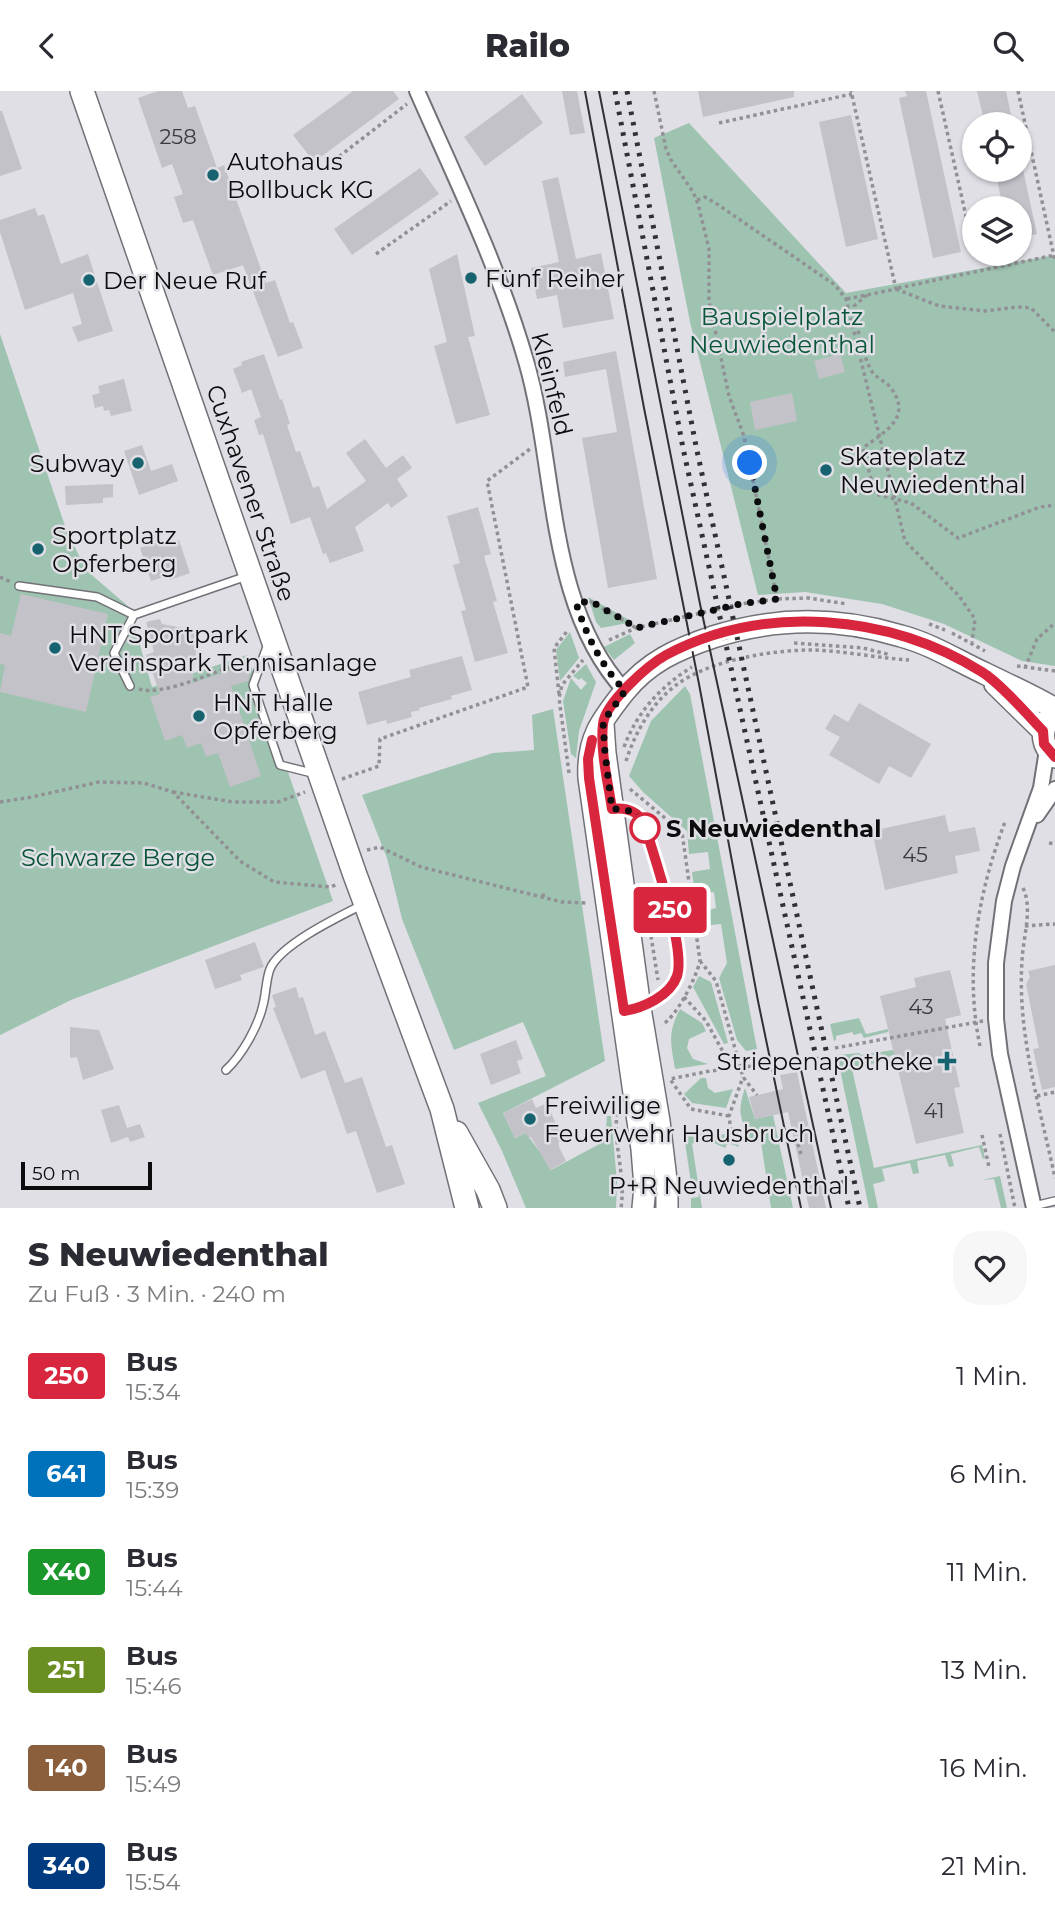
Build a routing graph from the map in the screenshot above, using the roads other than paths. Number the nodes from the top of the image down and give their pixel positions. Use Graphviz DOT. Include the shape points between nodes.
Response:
graph roads {
  1 [pos="82,91"];
  2 [pos="418,93"];
  3 [pos="251,574"];
  4 [pos="19,586"];
  5 [pos="134,615"];
  6 [pos="272,633"];
  7 [pos="984,673"];
  8 [pos="130,686"];
  9 [pos="625,691"];
  10 [pos="1055,709"];
  11 [pos="1050,738"];
  12 [pos="323,780"];
  13 [pos="1055,789"];
  14 [pos="611,808"];
  15 [pos="1023,836"];
  16 [pos="365,903"];
  17 [pos="638,1007"];
  18 [pos="226,1070"];
  19 [pos="442,1109"];
  20 [pos="1055,1201"];
  21 [pos="1034,1207"];
  22 [pos="467,1208"];
  23 [pos="495,1208"];
  24 [pos="643,1208"];
  25 [pos="667,1208"];
  1 -- 3 [label="main road, Cuxhavener Straße"];
  2 -- 9 [label="street, Kleinfeld" via="500,281 526,360 538,404 560,541 582,622 604,666"];
  3 -- 5 [label="lane"];
  3 -- 6 [label="main road, Cuxhavener Straße"];
  4 -- 5 [label="lane" via="97,597"];
  5 -- 8 [label="lane" via="114,653"];
  6 -- 12 [label="main road, Cuxhavener Straße"];
  6 -- 12 [label="lane" via="253,685 280,765"];
  7 -- 9 [label="street" via="902,636 835,622 794,621 748,627 681,648 646,669"];
  7 -- 10 [label="street"];
  7 -- 11 [label="street"];
  9 -- 14 [label="street" via="592,740 588,759"];
  11 -- 15 [label="street" via="1041,788"];
  12 -- 16 [label="main road, Cuxhavener Straße"];
  13 -- 15 [label="street"];
  14 -- 17 [label="street"];
  14 -- 17 [label="lane" via="641,818 671,914 678,964 677,976 667,989"];
  15 -- 21 [label="street" via="1004,901 995,997 1000,1054"];
  16 -- 18 [label="lane" via="320,927 275,960 262,1010 240,1054"];
  16 -- 19 [label="main road, Cuxhavener Straße"];
  17 -- 24 [label="street"];
  17 -- 25 [label="street" via="659,1121"];
  19 -- 22 [label="main road, Cuxhavener Straße"];
  19 -- 23 [label="main road, Cuxhavener Straße"];
  20 -- 21 [label="lane"];
}
